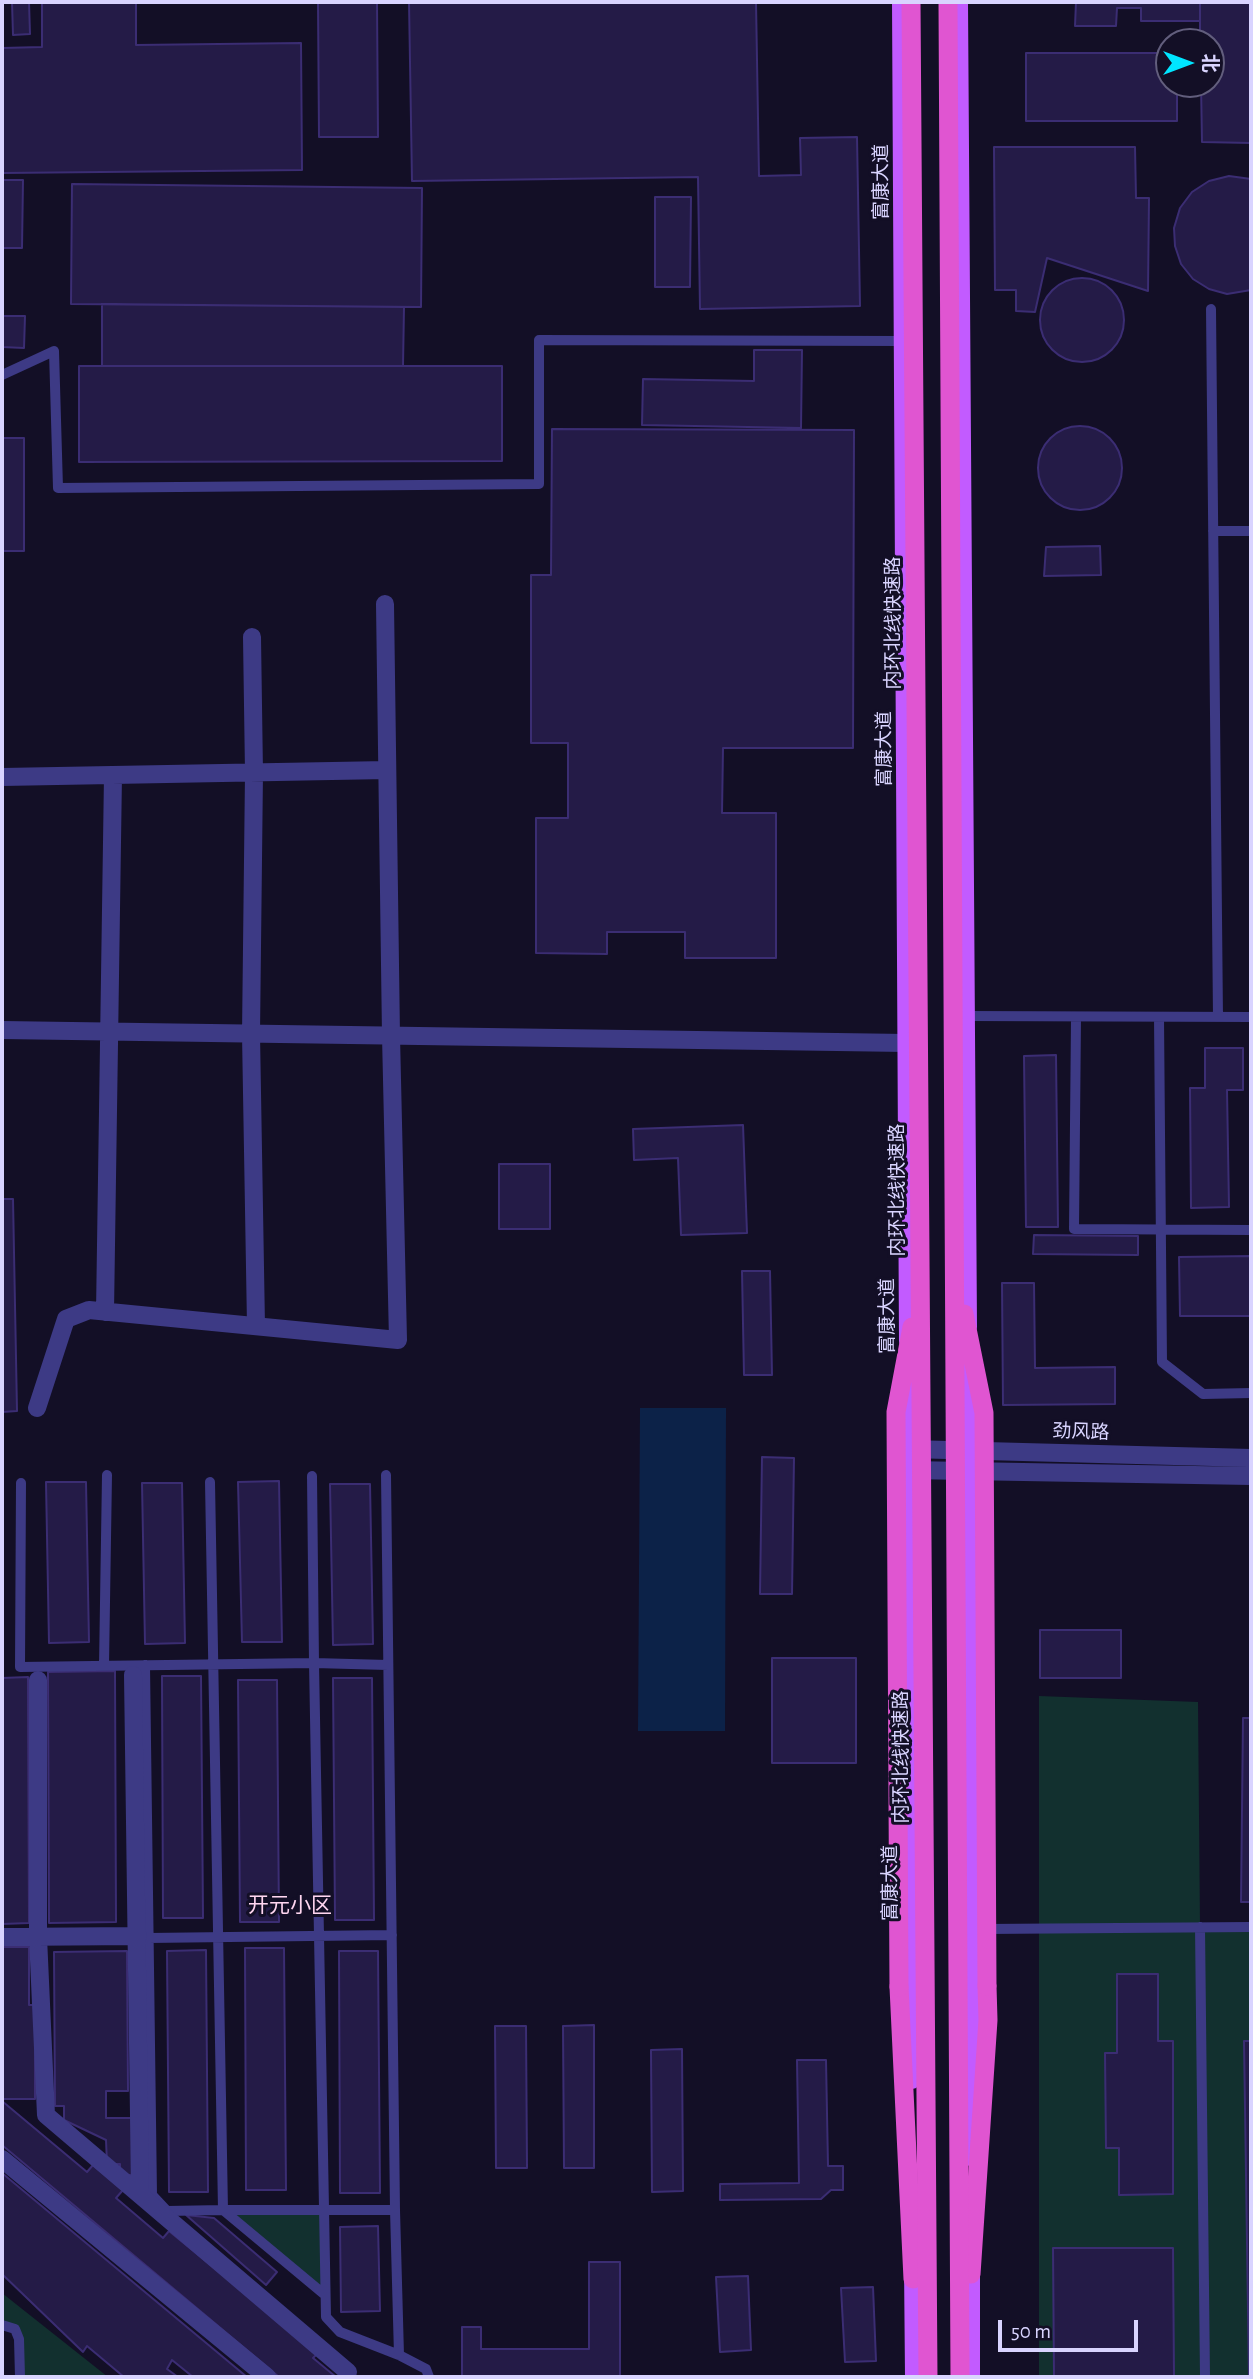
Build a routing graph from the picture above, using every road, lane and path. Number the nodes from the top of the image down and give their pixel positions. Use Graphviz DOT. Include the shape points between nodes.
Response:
graph roads {
  1 [pos="904,2"];
  2 [pos="955,2"];
  3 [pos="1211,309"];
  4 [pos="903,341"];
  5 [pos="2,375"];
  6 [pos="1213,531"];
  7 [pos="1251,531"];
  8 [pos="385,604"];
  9 [pos="252,637"];
  10 [pos="387,770"];
  11 [pos="254,773"];
  12 [pos="113,775"];
  13 [pos="2,778"];
  14 [pos="967,1016"];
  15 [pos="1159,1017"];
  16 [pos="1218,1017"];
  17 [pos="1251,1017"];
  18 [pos="1076,1018"];
  19 [pos="2,1030"];
  20 [pos="107,1032"];
  21 [pos="251,1034"];
  22 [pos="391,1036"];
  23 [pos="906,1043"];
  24 [pos="919,1145"];
  25 [pos="953,1147"];
  26 [pos="1161,1230"];
  27 [pos="1251,1230"];
  28 [pos="105,1312"];
  29 [pos="256,1326"];
  30 [pos="1251,1393"];
  31 [pos="37,1408"];
  32 [pos="909,1449"];
  33 [pos="969,1450"];
  34 [pos="1251,1458"];
  35 [pos="909,1470"];
  36 [pos="969,1470"];
  37 [pos="107,1475"];
  38 [pos="386,1475"];
  39 [pos="312,1476"];
  40 [pos="1251,1476"];
  41 [pos="210,1482"];
  42 [pos="21,1483"];
  43 [pos="314,1663"];
  44 [pos="212,1665"];
  45 [pos="388,1665"];
  46 [pos="104,1666"];
  47 [pos="139,1670"];
  48 [pos="38,1679"];
  49 [pos="1200,1927"];
  50 [pos="1251,1927"];
  51 [pos="971,1929"];
  52 [pos="392,1935"];
  53 [pos="2,1937"];
  54 [pos="38,1937"];
  55 [pos="143,1937"];
  56 [pos="319,1937"];
  57 [pos="218,1938"];
  58 [pos="2,2159"];
  59 [pos="140,2190"];
  60 [pos="324,2209"];
  61 [pos="223,2210"];
  62 [pos="395,2210"];
  63 [pos="971,2274"];
  64 [pos="913,2279"];
  65 [pos="325,2295"];
  66 [pos="2,2325"];
  67 [pos="399,2355"];
  68 [pos="348,2372"];
  69 [pos="20,2377"];
  70 [pos="267,2377"];
  71 [pos="429,2377"];
  72 [pos="914,2377"];
  73 [pos="928,2377"];
  74 [pos="960,2377"];
  75 [pos="971,2377"];
  76 [pos="1205,2377"];
  1 -- 4 [label="main road, 富康大道"];
  1 -- 24 [label="highway, 内环北线快速路, bridge"];
  2 -- 14 [label="main road"];
  2 -- 25 [label="highway, bridge"];
  3 -- 6 [label="lane"];
  4 -- 5 [label="lane" via="539,340 539,484 58,488 54,351"];
  4 -- 23 [label="main road, 富康大道"];
  6 -- 7 [label="lane"];
  6 -- 16 [label="lane"];
  8 -- 10 [label="street"];
  9 -- 11 [label="street"];
  10 -- 11 [label="street"];
  10 -- 22 [label="street"];
  11 -- 12 [label="street"];
  11 -- 21 [label="street"];
  12 -- 13 [label="street"];
  12 -- 20 [label="street"];
  14 -- 18 [label="lane"];
  14 -- 33 [label="main road"];
  15 -- 16 [label="lane"];
  15 -- 18 [label="lane"];
  15 -- 26 [label="lane"];
  16 -- 17 [label="lane"];
  18 -- 26 [label="lane" via="1074,1229"];
  19 -- 20 [label="street"];
  20 -- 21 [label="street"];
  20 -- 28 [label="street"];
  21 -- 22 [label="street"];
  21 -- 29 [label="street"];
  22 -- 23 [label="street"];
  22 -- 29 [label="street" via="398,1340"];
  23 -- 32 [label="main road, 富康大道"];
  24 -- 64 [label="highway, bridge" via="914,1320 896,1412 899,1987"];
  24 -- 73 [label="highway, 内环北线快速路, bridge"];
  25 -- 63 [label="highway, bridge" via="964,1320 984,1413 988,2020"];
  25 -- 74 [label="highway, bridge"];
  26 -- 27 [label="lane"];
  26 -- 30 [label="lane" via="1162,1362 1203,1394"];
  28 -- 29 [label="street"];
  28 -- 31 [label="street" via="89,1310 66,1319"];
  32 -- 33 [label="street, 劲风路"];
  32 -- 35 [label="main road, 富康大道"];
  33 -- 34 [label="street, 劲风路"];
  33 -- 36 [label="main road"];
  35 -- 36 [label="street, 劲风路"];
  35 -- 64 [label="main road, 富康大道"];
  36 -- 40 [label="street, 劲风路"];
  36 -- 51 [label="main road"];
  37 -- 46 [label="lane"];
  38 -- 45 [label="lane"];
  39 -- 43 [label="lane"];
  41 -- 44 [label="lane"];
  42 -- 46 [label="lane" via="20,1667"];
  43 -- 44 [label="lane"];
  43 -- 45 [label="lane"];
  43 -- 56 [label="lane"];
  44 -- 47 [label="lane"];
  44 -- 57 [label="lane"];
  45 -- 52 [label="lane"];
  46 -- 47 [label="lane"];
  47 -- 55 [label="street"];
  48 -- 54 [label="street"];
  49 -- 50 [label="lane"];
  49 -- 51 [label="lane"];
  49 -- 76 [label="lane"];
  51 -- 63 [label="main road"];
  52 -- 56 [label="lane"];
  52 -- 62 [label="lane"];
  53 -- 54 [label="street"];
  54 -- 55 [label="street"];
  54 -- 68 [label="street" via="46,2115"];
  55 -- 57 [label="lane"];
  55 -- 59 [label="street"];
  55 -- 61 [label="lane" via="152,2195 167,2211"];
  56 -- 57 [label="lane"];
  56 -- 60 [label="lane"];
  57 -- 61 [label="lane"];
  58 -- 70 [label="street"];
  60 -- 61 [label="lane"];
  60 -- 62 [label="lane"];
  60 -- 65 [label="lane"];
  61 -- 65 [label="lane"];
  62 -- 67 [label="lane"];
  63 -- 75 [label="main road"];
  64 -- 72 [label="main road, 富康大道"];
  65 -- 67 [label="lane" via="326,2317 340,2332"];
  66 -- 69 [label="lane" via="15,2329 19,2339"];
  67 -- 71 [label="lane" via="426,2369"];
}
